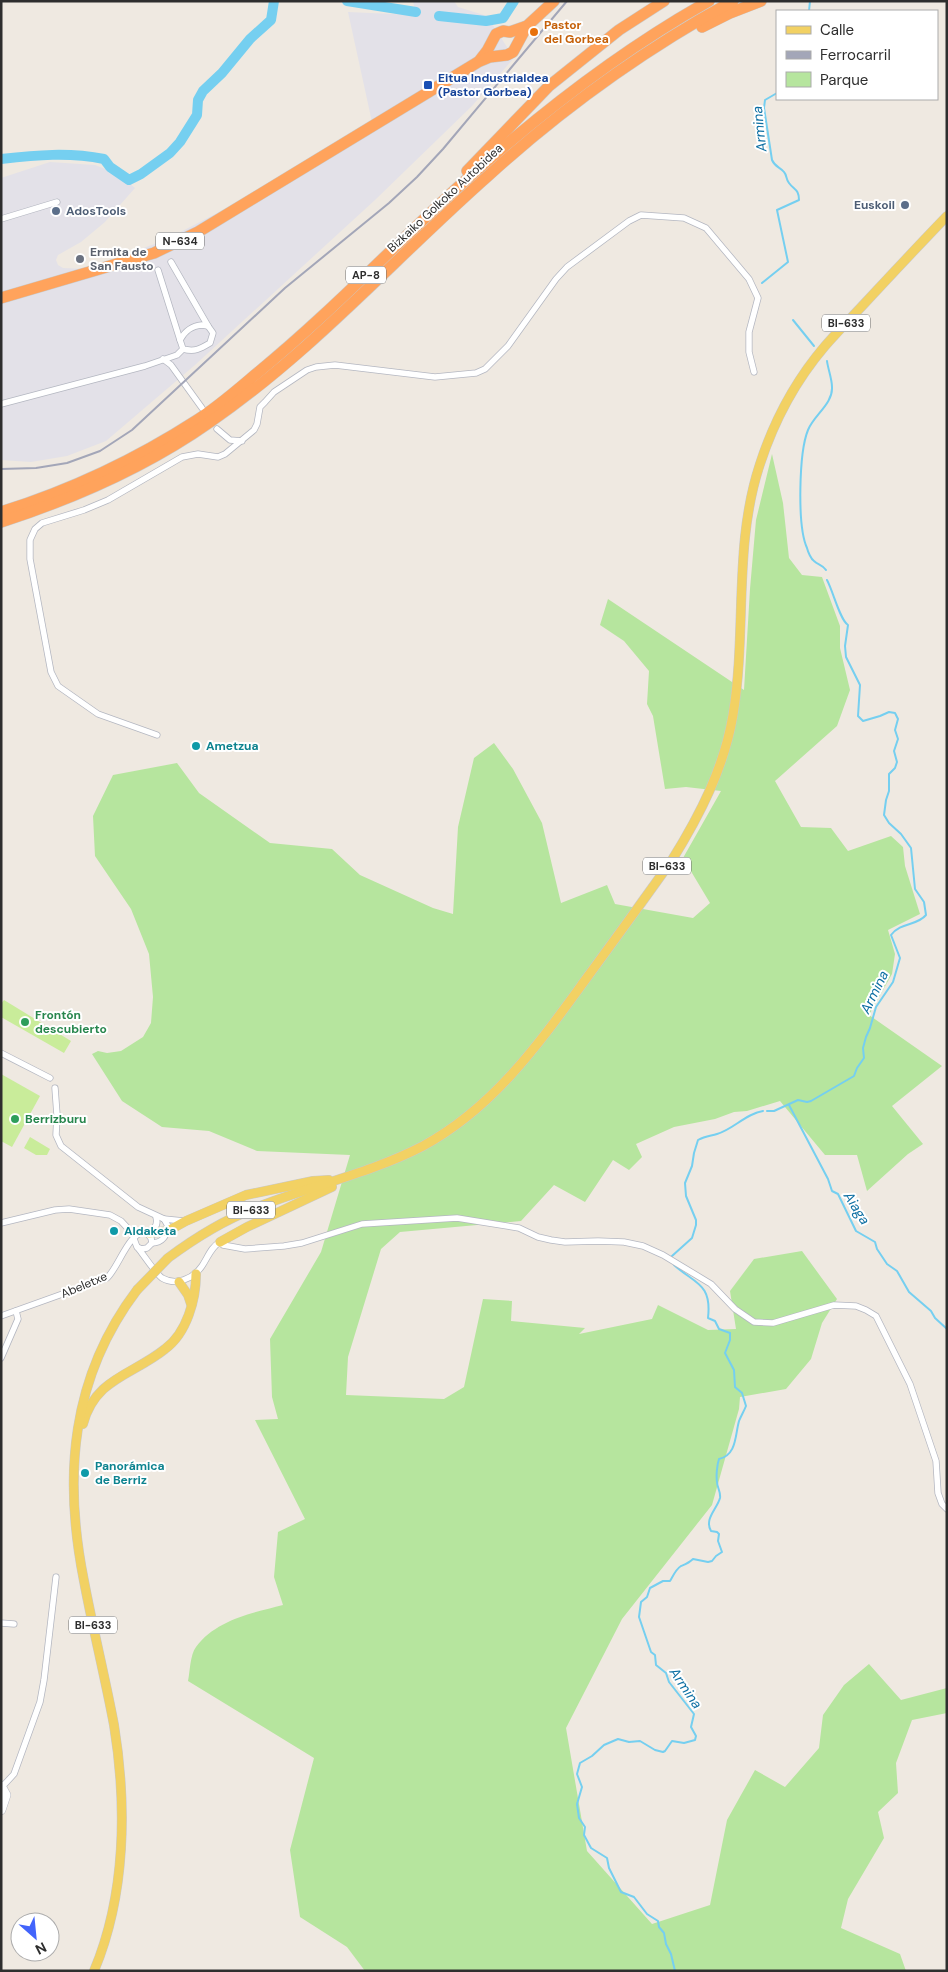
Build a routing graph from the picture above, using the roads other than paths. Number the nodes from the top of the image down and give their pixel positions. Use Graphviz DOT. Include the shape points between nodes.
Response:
graph roads {
  1 [pos="554,1"];
  2 [pos="664,1"];
  3 [pos="709,1"];
  4 [pos="733,1"];
  5 [pos="761,1"];
  6 [pos="526,26"];
  7 [pos="510,32"];
  8 [pos="492,41"];
  9 [pos="517,43"];
  10 [pos="655,48"];
  11 [pos="500,55"];
  12 [pos="478,62"];
  13 [pos="57,202"];
  14 [pos="947,216"];
  15 [pos="1,219"];
  16 [pos="409,232"];
  17 [pos="171,262"];
  18 [pos="158,270"];
  19 [pos="1,298"];
  20 [pos="208,326"];
  21 [pos="180,340"];
  22 [pos="183,348"];
  23 [pos="177,355"];
  24 [pos="163,359"];
  25 [pos="175,372"];
  26 [pos="754,372"];
  27 [pos="1,404"];
  28 [pos="202,408"];
  29 [pos="217,429"];
  30 [pos="230,440"];
  31 [pos="242,441"];
  32 [pos="225,454"];
  33 [pos="1,512"];
  34 [pos="1,522"];
  35 [pos="157,735"];
  36 [pos="1,1053"];
  37 [pos="50,1078"];
  38 [pos="55,1088"];
  39 [pos="363,1172"];
  40 [pos="342,1179"];
  41 [pos="156,1217"];
  42 [pos="164,1219"];
  43 [pos="186,1221"];
  44 [pos="1,1223"];
  45 [pos="168,1231"];
  46 [pos="148,1233"];
  47 [pos="133,1239"];
  48 [pos="220,1242"];
  49 [pos="151,1244"];
  50 [pos="138,1248"];
  51 [pos="151,1263"];
  52 [pos="196,1274"];
  53 [pos="179,1282"];
  54 [pos="191,1304"];
  55 [pos="16,1311"];
  56 [pos="1,1316"];
  57 [pos="1,1358"];
  58 [pos="75,1456"];
  59 [pos="947,1509"];
  60 [pos="56,1577"];
  61 [pos="1,1623"];
  62 [pos="14,1624"];
  63 [pos="2,1786"];
  64 [pos="1,1810"];
  65 [pos="94,1971"];
  1 -- 6 [label="highway, N-634"];
  2 -- 16 [label="highway" via="619,30 549,86"];
  3 -- 16 [label="highway, Bizkaiko Golkoko Autobidea / AP-8" via="602,69 459,186"];
  4 -- 10 [label="highway, Bizkaiko Golkoko Autobidea / AP-8"];
  5 -- 10 [label="highway"];
  6 -- 7 [label="highway, N-634"];
  6 -- 9 [label="highway, N-634"];
  7 -- 8 [label="highway, N-634" via="500,32"];
  7 -- 9 [label="highway"];
  8 -- 11 [label="highway" via="494,50"];
  8 -- 12 [label="highway, N-634"];
  9 -- 11 [label="highway, N-634" via="510,54"];
  10 -- 34 [label="highway, Bizkaiko Golkoko Autobidea / AP-8" via="612,76 525,143 312,341 210,423 99,484 50,506"];
  11 -- 12 [label="highway, N-634"];
  12 -- 19 [label="highway, N-634" via="266,192 170,246"];
  13 -- 15 [label="street"];
  14 -- 39 [label="main road, BI-633" via="824,347 795,387 774,426 759,465 747,515 736,688 728,735 704,804 672,860 538,1044 499,1090 452,1128 424,1145"];
  16 -- 33 [label="highway, Bizkaiko Golkoko Autobidea / AP-8" via="285,350 198,419 94,478"];
  17 -- 20 [label="street"];
  18 -- 21 [label="street"];
  20 -- 21 [label="street" via="191,327"];
  20 -- 22 [label="street" via="213,333 210,343 200,350"];
  21 -- 22 [label="street"];
  22 -- 23 [label="street"];
  23 -- 24 [label="street"];
  23 -- 25 [label="street"];
  24 -- 25 [label="street"];
  24 -- 27 [label="street"];
  25 -- 28 [label="street"];
  26 -- 31 [label="street" via="749,332 758,298 749,279 706,228 684,218 642,215 628,220 567,267 508,346 485,369 436,377 335,365 316,366 292,379 260,407 258,424"];
  29 -- 30 [label="street"];
  30 -- 31 [label="street"];
  30 -- 32 [label="street"];
  31 -- 32 [label="street"];
  32 -- 35 [label="street" via="218,457 198,454 182,457 108,500 42,523 30,540 30,559 44,636 51,672 58,686 98,714"];
  36 -- 37 [label="street"];
  38 -- 41 [label="street" via="56,1136 61,1146 138,1207"];
  39 -- 40 [label="main road, BI-633"];
  39 -- 48 [label="main road"];
  40 -- 43 [label="main road" via="313,1181 246,1195"];
  40 -- 58 [label="main road, BI-633, bridge" via="280,1199 203,1233 168,1258 137,1290 114,1324 92,1369 80,1415"];
  41 -- 42 [label="street"];
  41 -- 46 [label="street" via="158,1221"];
  42 -- 43 [label="street"];
  42 -- 45 [label="street"];
  43 -- 45 [label="main road"];
  44 -- 47 [label="street" via="69,1209 110,1215 123,1223"];
  45 -- 46 [label="main road"];
  45 -- 49 [label="street" via="160,1241"];
  46 -- 47 [label="street" via="141,1232"];
  46 -- 49 [label="street"];
  47 -- 50 [label="street"];
  47 -- 55 [label="street, Abeletxe" via="107,1278"];
  48 -- 52 [label="street" via="214,1245"];
  48 -- 59 [label="street" via="244,1249 284,1246 362,1224 457,1218 519,1228 551,1240 624,1242 643,1246 711,1284 735,1309 754,1322 773,1323 834,1304 856,1306 876,1316 910,1384 936,1461 938,1493"];
  49 -- 50 [label="street" via="145,1249"];
  49 -- 51 [label="street"];
  50 -- 51 [label="street"];
  51 -- 53 [label="street" via="161,1278"];
  52 -- 53 [label="street"];
  52 -- 54 [label="main road"];
  53 -- 54 [label="main road"];
  54 -- 58 [label="main road" via="186,1323 170,1344 96,1395 86,1415"];
  55 -- 56 [label="street, Abeletxe"];
  55 -- 57 [label="street" via="18,1319"];
  58 -- 65 [label="main road, BI-633" via="78,1541 83,1580 114,1727 121,1816 117,1886 107,1933"];
  60 -- 63 [label="street" via="40,1702 14,1774"];
  61 -- 62 [label="street"];
  63 -- 64 [label="street" via="6,1795"];
}
